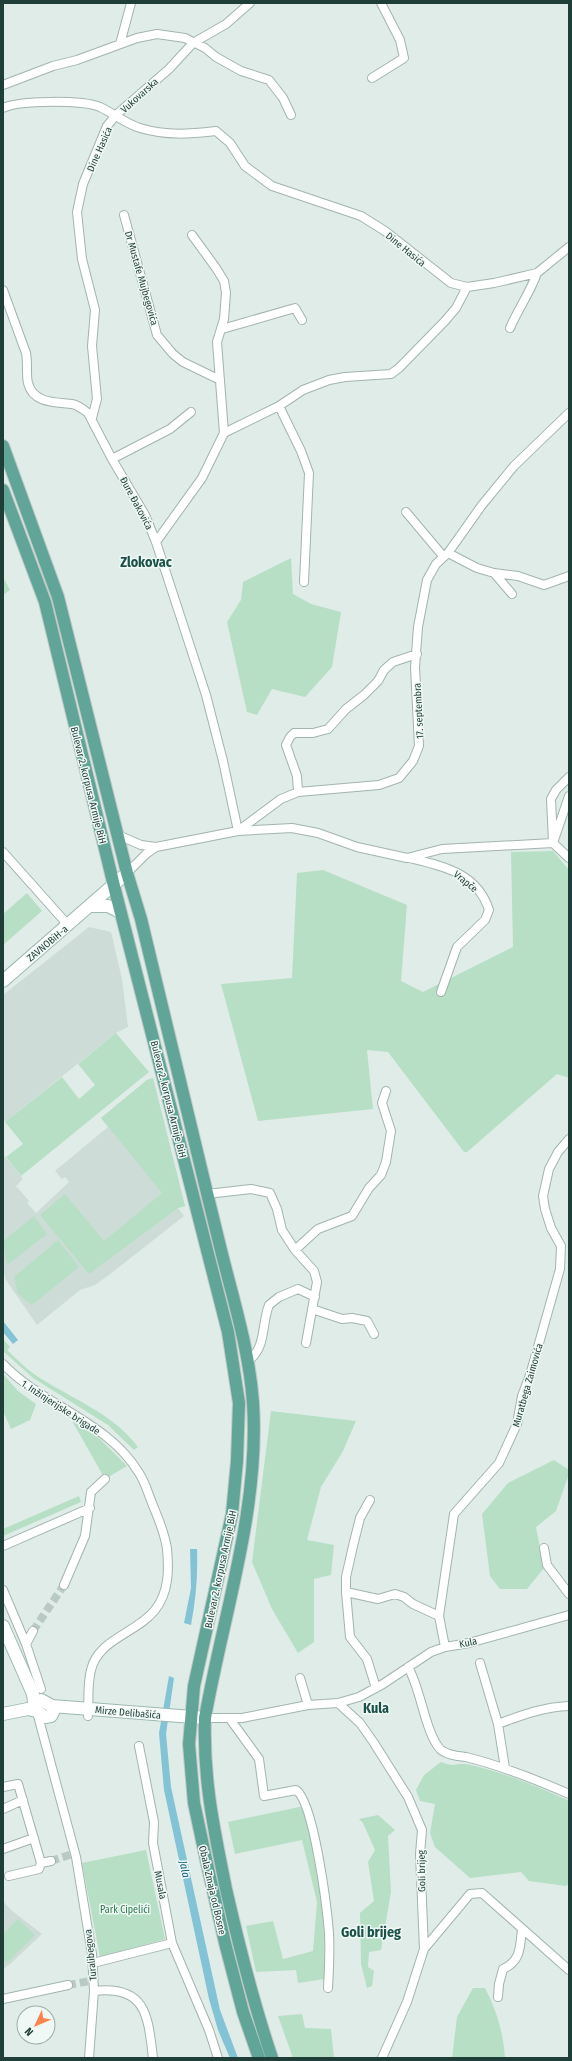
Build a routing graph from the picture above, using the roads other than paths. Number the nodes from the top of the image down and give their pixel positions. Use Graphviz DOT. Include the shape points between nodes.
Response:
graph roads {
  1 [pos="131,3"];
  2 [pos="250,3"];
  3 [pos="381,3"];
  4 [pos="193,43"];
  5 [pos="120,44"];
  6 [pos="372,78"];
  7 [pos="3,85"];
  8 [pos="3,108"];
  9 [pos="116,115"];
  10 [pos="291,115"];
  11 [pos="124,215"];
  12 [pos="192,235"];
  13 [pos="569,247"];
  14 [pos="537,273"];
  15 [pos="467,287"];
  16 [pos="3,290"];
  17 [pos="302,320"];
  18 [pos="510,328"];
  19 [pos="222,329"];
  20 [pos="220,380"];
  21 [pos="279,406"];
  22 [pos="191,412"];
  23 [pos="569,413"];
  24 [pos="92,418"];
  25 [pos="224,433"];
  26 [pos="3,446"];
  27 [pos="112,459"];
  28 [pos="3,490"];
  29 [pos="406,512"];
  30 [pos="156,542"];
  31 [pos="446,555"];
  32 [pos="494,573"];
  33 [pos="569,576"];
  34 [pos="304,582"];
  35 [pos="512,594"];
  36 [pos="417,654"];
  37 [pos="569,777"];
  38 [pos="298,792"];
  39 [pos="569,796"];
  40 [pos="238,831"];
  41 [pos="118,835"];
  42 [pos="553,843"];
  43 [pos="156,847"];
  44 [pos="3,852"];
  45 [pos="407,858"];
  46 [pos="569,858"];
  47 [pos="127,874"];
  48 [pos="114,886"];
  49 [pos="91,906"];
  50 [pos="120,912"];
  51 [pos="68,925"];
  52 [pos="3,981"];
  53 [pos="441,992"];
  54 [pos="386,1091"];
  55 [pos="569,1139"];
  56 [pos="207,1194"];
  57 [pos="295,1250"];
  58 [pos="315,1297"];
  59 [pos="312,1309"];
  60 [pos="374,1334"];
  61 [pos="306,1344"];
  62 [pos="247,1362"];
  63 [pos="3,1364"];
  64 [pos="106,1479"];
  65 [pos="370,1500"];
  66 [pos="90,1508"];
  67 [pos="3,1546"];
  68 [pos="544,1548"];
  69 [pos="64,1585"];
  70 [pos="3,1590"];
  71 [pos="346,1592"];
  72 [pos="569,1594"];
  73 [pos="569,1615"];
  74 [pos="439,1616"];
  75 [pos="3,1626"];
  76 [pos="33,1631"];
  77 [pos="26,1644"];
  78 [pos="445,1646"];
  79 [pos="480,1663"];
  80 [pos="408,1667"];
  81 [pos="300,1678"];
  82 [pos="376,1688"];
  83 [pos="338,1703"];
  84 [pos="308,1705"];
  85 [pos="569,1706"];
  86 [pos="43,1708"];
  87 [pos="88,1712"];
  88 [pos="3,1714"];
  89 [pos="230,1719"];
  90 [pos="190,1721"];
  91 [pos="208,1721"];
  92 [pos="498,1724"];
  93 [pos="139,1746"];
  94 [pos="505,1768"];
  95 [pos="3,1788"];
  96 [pos="569,1794"];
  97 [pos="23,1800"];
  98 [pos="3,1809"];
  99 [pos="34,1838"];
  100 [pos="3,1849"];
  101 [pos="52,1860"];
  102 [pos="41,1863"];
  103 [pos="9,1876"];
  104 [pos="522,1929"];
  105 [pos="172,1943"];
  106 [pos="424,1949"];
  107 [pos="93,1964"];
  108 [pos="569,1970"];
  109 [pos="68,1985"];
  110 [pos="328,1988"];
  111 [pos="94,1991"];
  112 [pos="498,1997"];
  113 [pos="3,1999"];
  114 [pos="89,2058"];
  115 [pos="153,2058"];
  116 [pos="218,2058"];
  117 [pos="259,2058"];
  118 [pos="272,2058"];
  119 [pos="382,2058"];
  1 -- 5 [label="street"];
  2 -- 4 [label="street, Vukovarska" via="226,24"];
  3 -- 6 [label="street" via="400,40 404,58"];
  4 -- 5 [label="street" via="185,38 157,34"];
  4 -- 9 [label="street, Vukovarska" via="169,69"];
  4 -- 10 [label="street" via="241,71 269,80"];
  5 -- 7 [label="street"];
  8 -- 9 [label="street, Vukovarska" via="24,104 76,103 98,107"];
  9 -- 15 [label="street, Dine Hasića" via="139,128 164,133 182,135 216,131 230,143 245,166 272,186 361,216 385,231 451,283"];
  9 -- 24 [label="street, Dine Hasića" via="107,126 83,184 77,212 82,259 95,310 92,346 97,399"];
  11 -- 20 [label="street, Dr Mustafe Mujbegovića" via="158,335 183,362"];
  12 -- 19 [label="street" via="224,281 226,306"];
  13 -- 14 [label="street"];
  14 -- 15 [label="street"];
  14 -- 18 [label="street"];
  15 -- 21 [label="street" via="445,322 391,374 329,380 304,390"];
  16 -- 24 [label="street, Đure Đakovića" via="26,353 30,389 44,400 82,408"];
  17 -- 19 [label="street" via="295,308"];
  19 -- 20 [label="street" via="217,342"];
  20 -- 25 [label="street"];
  21 -- 25 [label="street"];
  21 -- 34 [label="street" via="309,473"];
  22 -- 27 [label="street" via="170,429"];
  23 -- 31 [label="street, 17. septembra" via="514,466"];
  24 -- 27 [label="street, Đure Đakovića"];
  25 -- 30 [label="street" via="202,478"];
  26 -- 41 [label="main road, Bulevar 2. korpusa Armije BiH" via="58,598"];
  27 -- 30 [label="street, Đure Đakovića" via="145,515"];
  28 -- 48 [label="main road, Bulevar 2. korpusa Armije BiH" via="45,602"];
  29 -- 31 [label="street"];
  30 -- 40 [label="street, Đure Đakovića" via="206,695"];
  31 -- 32 [label="street"];
  31 -- 36 [label="street, 17. septembra" via="436,564 427,580 418,627"];
  32 -- 33 [label="street" via="518,576 544,585"];
  32 -- 35 [label="street"];
  36 -- 38 [label="street" via="393,662 384,670 378,681 328,729 313,733 294,733 290,737 286,745 296,776"];
  36 -- 38 [label="street, 17. septembra" via="415,667 419,746 413,761 400,778 379,785"];
  37 -- 42 [label="street" via="556,790 551,800"];
  38 -- 40 [label="street, 17. septembra" via="281,798"];
  39 -- 42 [label="street"];
  40 -- 43 [label="street, 17. septembra"];
  40 -- 45 [label="street, Vrapče" via="292,828"];
  41 -- 43 [label="street" via="141,845"];
  41 -- 47 [label="main road, Bulevar 2. korpusa Armije BiH"];
  42 -- 45 [label="street, Vrapče" via="442,849"];
  42 -- 46 [label="street"];
  43 -- 47 [label="street, 17. septembra"];
  44 -- 51 [label="street"];
  45 -- 53 [label="street, Vrapče" via="450,868 466,878 481,893 489,910 485,920 457,947"];
  47 -- 48 [label="street"];
  47 -- 56 [label="main road, Bulevar 2. korpusa Armije BiH" via="164,1012"];
  48 -- 49 [label="street"];
  48 -- 50 [label="main road, Bulevar 2. korpusa Armije BiH"];
  49 -- 50 [label="street" via="108,906"];
  49 -- 51 [label="street, ZAVNOBiH-a"];
  50 -- 90 [label="main road, Bulevar 2. korpusa Armije BiH" via="228,1332 239,1403 232,1514 194,1686"];
  51 -- 52 [label="street, ZAVNOBiH-a"];
  54 -- 57 [label="street" via="382,1103 391,1131 389,1149 381,1175 369,1188 352,1216 318,1229"];
  55 -- 74 [label="street, Muratbega Zaimovića" via="549,1169 543,1196 544,1209 561,1246 560,1269 522,1396 517,1424 499,1463 454,1514"];
  56 -- 57 [label="street" via="251,1189 270,1193 282,1230"];
  56 -- 62 [label="main road, Bulevar 2. korpusa Armije BiH" via="242,1330"];
  57 -- 58 [label="street" via="314,1271 317,1282"];
  58 -- 59 [label="street"];
  58 -- 62 [label="street" via="298,1289 279,1297 269,1305 256,1356"];
  59 -- 60 [label="street" via="342,1320 352,1318 367,1321"];
  59 -- 61 [label="street"];
  62 -- 91 [label="main road, Bulevar 2. korpusa Armije BiH" via="253,1410 253,1459 247,1511"];
  63 -- 87 [label="street, 1. Inžinjerijske brigade" via="26,1385 100,1432 128,1458 142,1477 166,1539 168,1578 160,1603 143,1621 99,1653 90,1671"];
  64 -- 66 [label="street" via="91,1492"];
  65 -- 71 [label="street" via="360,1518 346,1576"];
  66 -- 67 [label="street"];
  66 -- 69 [label="street" via="85,1536"];
  68 -- 72 [label="street" via="547,1565"];
  70 -- 77 [label="street, Turalibegova"];
  71 -- 74 [label="street" via="378,1599 395,1594"];
  71 -- 82 [label="street" via="350,1636 367,1658"];
  73 -- 78 [label="street, Kula" via="469,1643"];
  74 -- 78 [label="street, Muratbega Zaimovića"];
  75 -- 86 [label="street"];
  76 -- 77 [label="street"];
  77 -- 86 [label="street, Turalibegova"];
  78 -- 80 [label="street, Kula"];
  79 -- 92 [label="street"];
  80 -- 82 [label="street, Kula"];
  80 -- 94 [label="street" via="413,1675 429,1730 440,1749"];
  81 -- 84 [label="street"];
  82 -- 83 [label="street, Kula" via="359,1698"];
  83 -- 84 [label="street, Kula"];
  83 -- 106 [label="street, Goli brijeg" via="360,1723 374,1743 408,1797 422,1830 420,1854"];
  84 -- 89 [label="street, Kula"];
  85 -- 92 [label="street" via="536,1710"];
  86 -- 87 [label="street, Mirze Delibašića"];
  86 -- 88 [label="street, Mirze Delibašića"];
  86 -- 107 [label="street, Turalibegova"];
  87 -- 90 [label="street, Mirze Delibašića"];
  89 -- 91 [label="street, Kula"];
  89 -- 110 [label="street" via="259,1758 264,1796 296,1790 301,1793 305,1802 326,1899 329,1935"];
  90 -- 91 [label="street, Mirze Delibašića"];
  90 -- 117 [label="main road, Obala Zmaja od Bosne" via="189,1744 194,1803 225,1943 243,2012"];
  91 -- 118 [label="main road, Obala Zmaja od Bosne" via="203,1747 208,1799 220,1862 255,2008"];
  92 -- 94 [label="street"];
  93 -- 105 [label="street, Musala" via="154,1822 153,1843"];
  94 -- 96 [label="street"];
  95 -- 97 [label="street" via="18,1784"];
  97 -- 98 [label="street"];
  97 -- 99 [label="street"];
  99 -- 100 [label="street"];
  99 -- 102 [label="street"];
  101 -- 102 [label="street"];
  102 -- 103 [label="street" via="39,1869"];
  104 -- 106 [label="street" via="482,1893 475,1892 470,1894"];
  104 -- 108 [label="street"];
  104 -- 112 [label="street" via="518,1957 513,1964 503,1969"];
  105 -- 107 [label="street"];
  105 -- 116 [label="street, Musala" via="209,2030"];
  106 -- 119 [label="street, Goli brijeg" via="407,2002"];
  107 -- 111 [label="street, Turalibegova"];
  109 -- 113 [label="street"];
  111 -- 114 [label="street, Turalibegova"];
  111 -- 115 [label="street" via="116,1990 141,2006 148,2018"];
}
